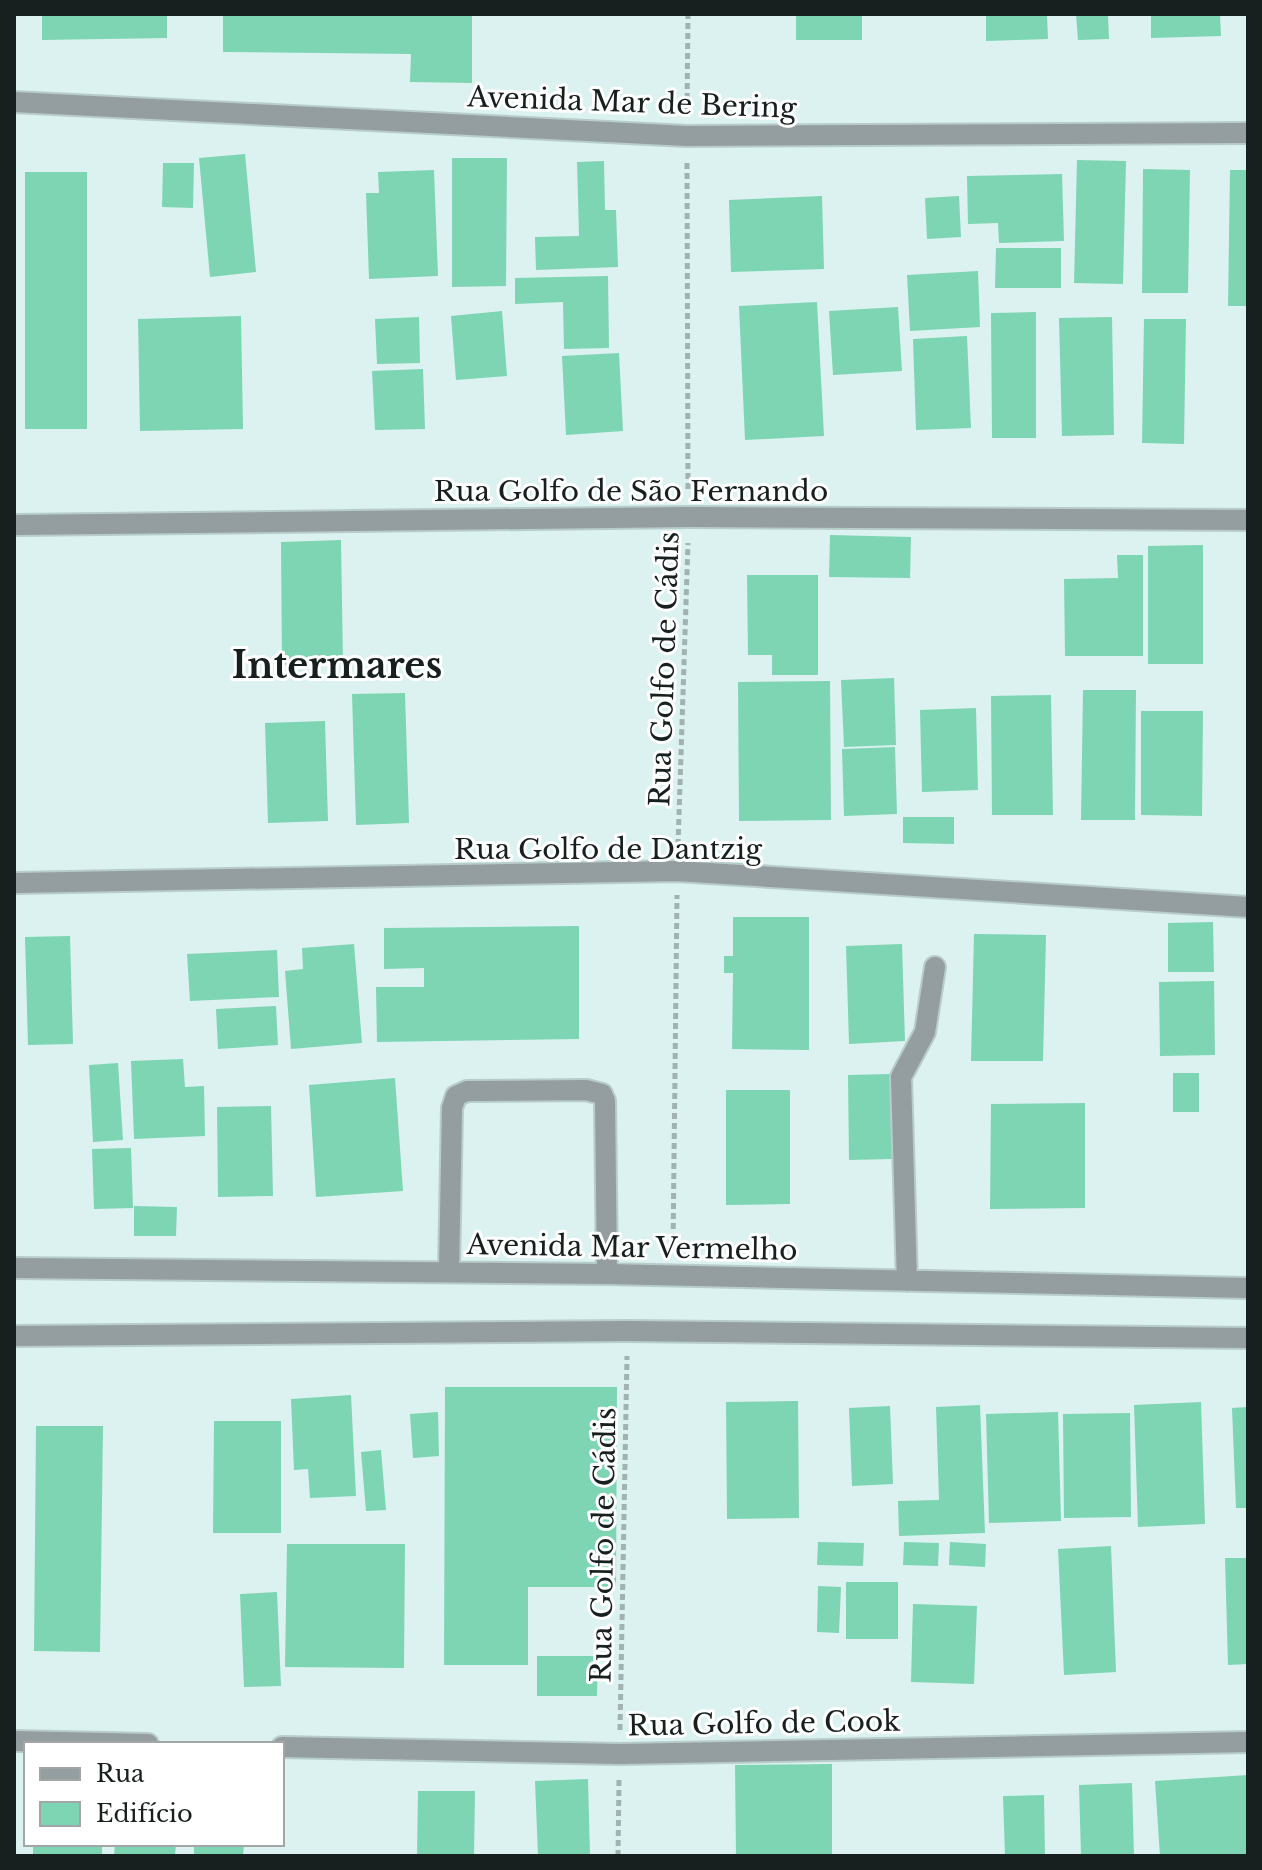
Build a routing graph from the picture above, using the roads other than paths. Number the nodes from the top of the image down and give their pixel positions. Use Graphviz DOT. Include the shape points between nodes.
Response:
graph roads {
  1 [pos="14,102"];
  2 [pos="1248,133"];
  3 [pos="1248,520"];
  4 [pos="14,525"];
  5 [pos="14,883"];
  6 [pos="1248,907"];
  7 [pos="935,967"];
  8 [pos="14,1268"];
  9 [pos="449,1271"];
  10 [pos="607,1274"];
  11 [pos="907,1281"];
  12 [pos="1248,1288"];
  13 [pos="14,1336"];
  14 [pos="1248,1338"];
  15 [pos="14,1741"];
  16 [pos="59,1742"];
  17 [pos="1248,1742"];
  18 [pos="284,1747"];
  1 -- 2 [label="street, Avenida Mar de Bering" via="687,136"];
  3 -- 4 [label="street, Rua Golfo de São Fernando" via="689,517"];
  5 -- 6 [label="street, Rua Golfo de Dantzig" via="677,871"];
  7 -- 11 [label="street" via="925,1032 901,1077"];
  8 -- 9 [label="street, Avenida Mar Vermelho"];
  9 -- 10 [label="street, Avenida Mar Vermelho"];
  9 -- 10 [label="street" via="456,1096 467,1091 586,1090 602,1094 605,1101"];
  10 -- 11 [label="street, Avenida Mar Vermelho"];
  11 -- 12 [label="street, Avenida Mar Vermelho"];
  13 -- 14 [label="street" via="627,1331"];
  15 -- 16 [label="street"];
  17 -- 18 [label="street, Rua Golfo de Cook" via="620,1754"];
}
